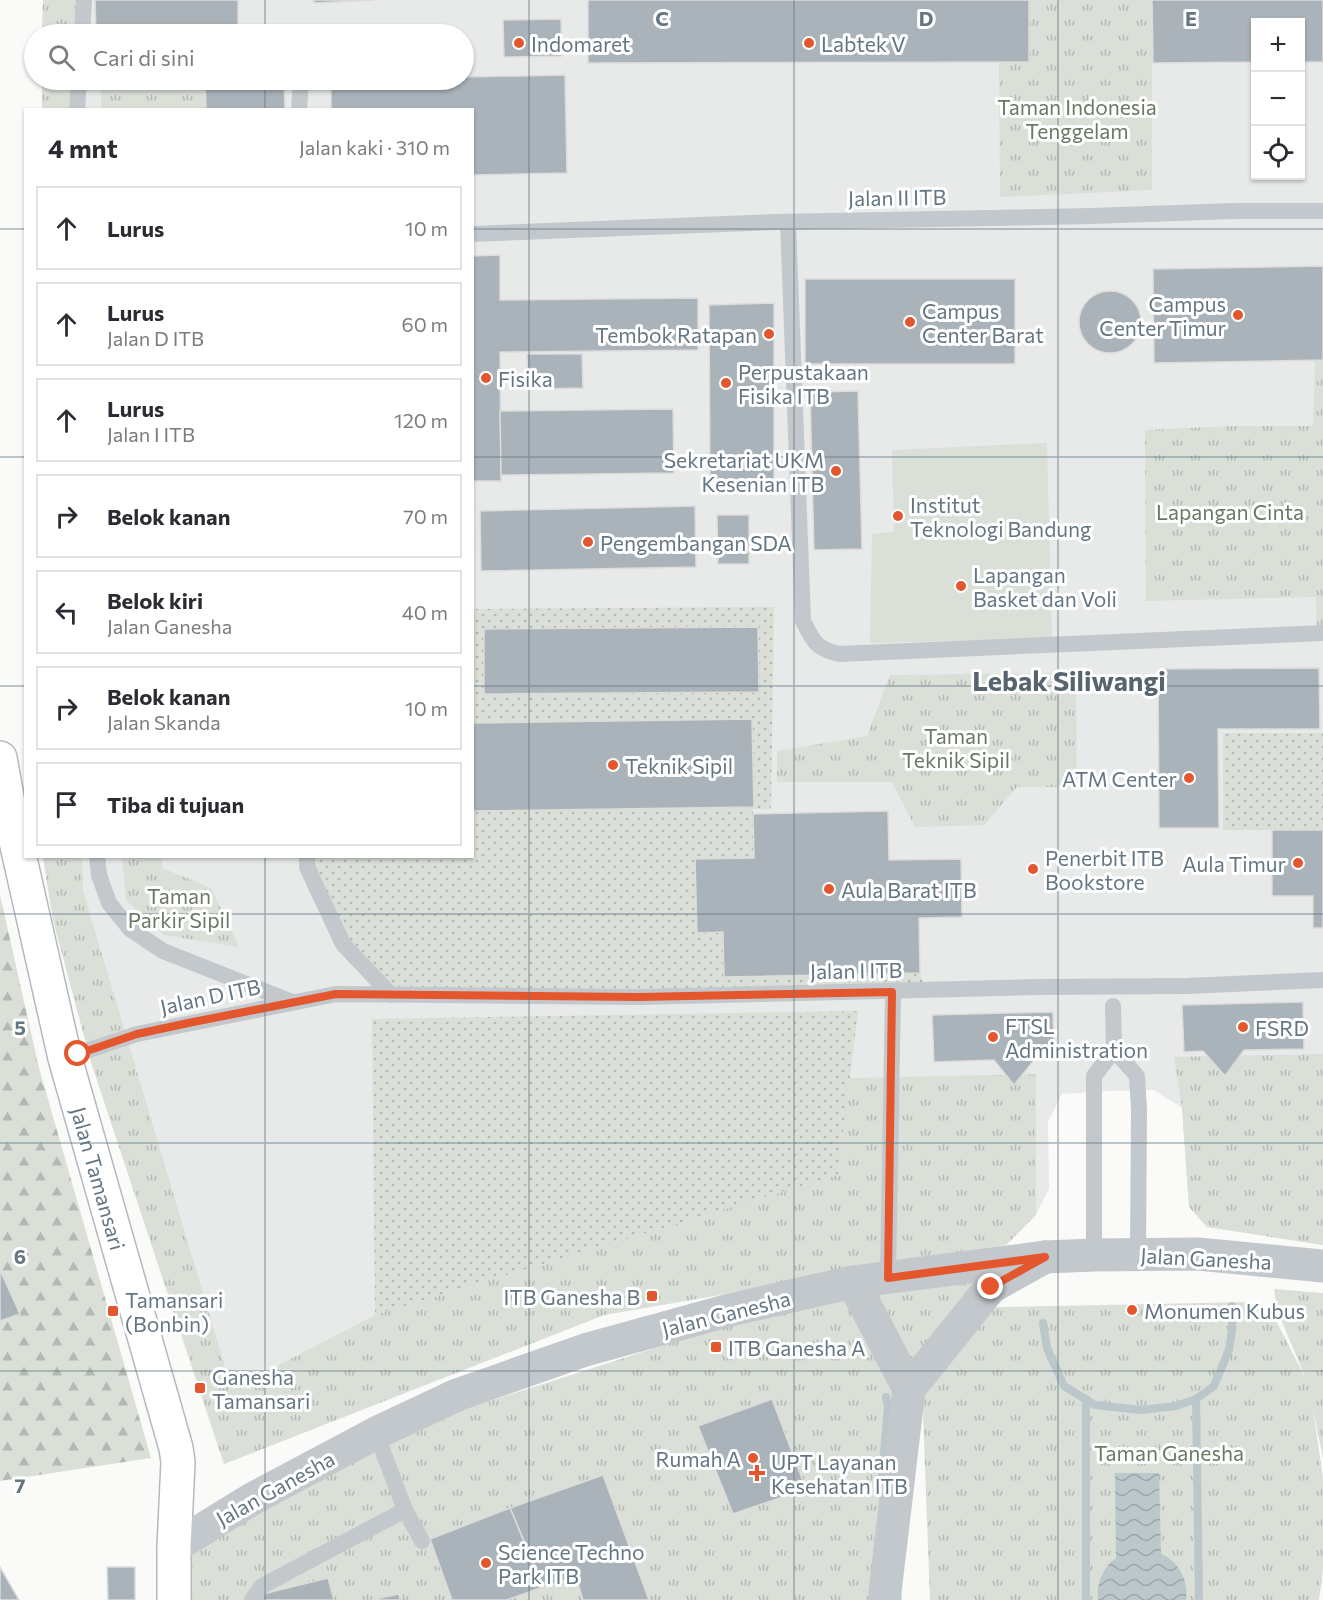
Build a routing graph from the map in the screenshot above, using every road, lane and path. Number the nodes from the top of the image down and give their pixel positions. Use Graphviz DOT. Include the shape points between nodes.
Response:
graph roads {
  1 [pos="84,0"];
  2 [pos="83,24"];
  3 [pos="78,90"];
  4 [pos="300,90"];
  5 [pos="77,108"];
  6 [pos="299,108"];
  7 [pos="1323,211"];
  8 [pos="788,222"];
  9 [pos="474,234"];
  10 [pos="1323,633"];
  11 [pos="0,758"];
  12 [pos="97,858"];
  13 [pos="307,858"];
  14 [pos="1323,980"];
  15 [pos="892,992"];
  16 [pos="391,995"];
  17 [pos="292,1002"];
  18 [pos="1113,1006"];
  19 [pos="1114,1050"];
  20 [pos="65,1058"];
  21 [pos="1138,1254"];
  22 [pos="1094,1255"];
  23 [pos="1045,1257"];
  24 [pos="1323,1266"];
  25 [pos="888,1278"];
  26 [pos="854,1282"];
  27 [pos="909,1389"];
  28 [pos="376,1433"];
  29 [pos="405,1510"];
  30 [pos="422,1541"];
  31 [pos="174,1547"];
  32 [pos="174,1600"];
  33 [pos="252,1600"];
  34 [pos="885,1600"];
  1 -- 2 [label="lane"];
  3 -- 5 [label="lane"];
  4 -- 6 [label="lane"];
  7 -- 8 [label="lane, Jalan II ITB"];
  8 -- 9 [label="lane, Jalan II ITB"];
  8 -- 10 [label="lane" via="803,621 813,640 824,650 839,654"];
  11 -- 20 [label="main road, Jalan Tamansari"];
  12 -- 17 [label="lane, Jalan D ITB" via="109,903 130,929 163,951"];
  13 -- 16 [label="lane" via="307,867 343,944"];
  14 -- 15 [label="lane, Jalan I ITB"];
  15 -- 16 [label="lane, Jalan I ITB" via="639,997"];
  15 -- 25 [label="lane"];
  16 -- 17 [label="lane, Jalan D ITB" via="336,994"];
  17 -- 20 [label="lane, Jalan D ITB" via="137,1034"];
  18 -- 19 [label="lane"];
  19 -- 21 [label="lane" via="1137,1076"];
  19 -- 22 [label="lane" via="1094,1076"];
  20 -- 31 [label="main road, Jalan Tamansari" via="176,1448"];
  21 -- 22 [label="street, Jalan Ganesha"];
  21 -- 24 [label="street, Jalan Ganesha" via="1198,1254"];
  22 -- 23 [label="street, Jalan Ganesha"];
  23 -- 25 [label="street, Jalan Ganesha"];
  23 -- 27 [label="street" via="991,1287"];
  25 -- 26 [label="street, Jalan Ganesha"];
  26 -- 27 [label="street"];
  26 -- 28 [label="street, Jalan Ganesha" via="730,1310 585,1350 457,1395"];
  27 -- 34 [label="street"];
  28 -- 29 [label="lane"];
  28 -- 31 [label="street, Jalan Ganesha" via="252,1499"];
  29 -- 30 [label="lane"];
  29 -- 33 [label="lane" via="262,1586"];
  31 -- 32 [label="main road, Jalan Tamansari"];
}
